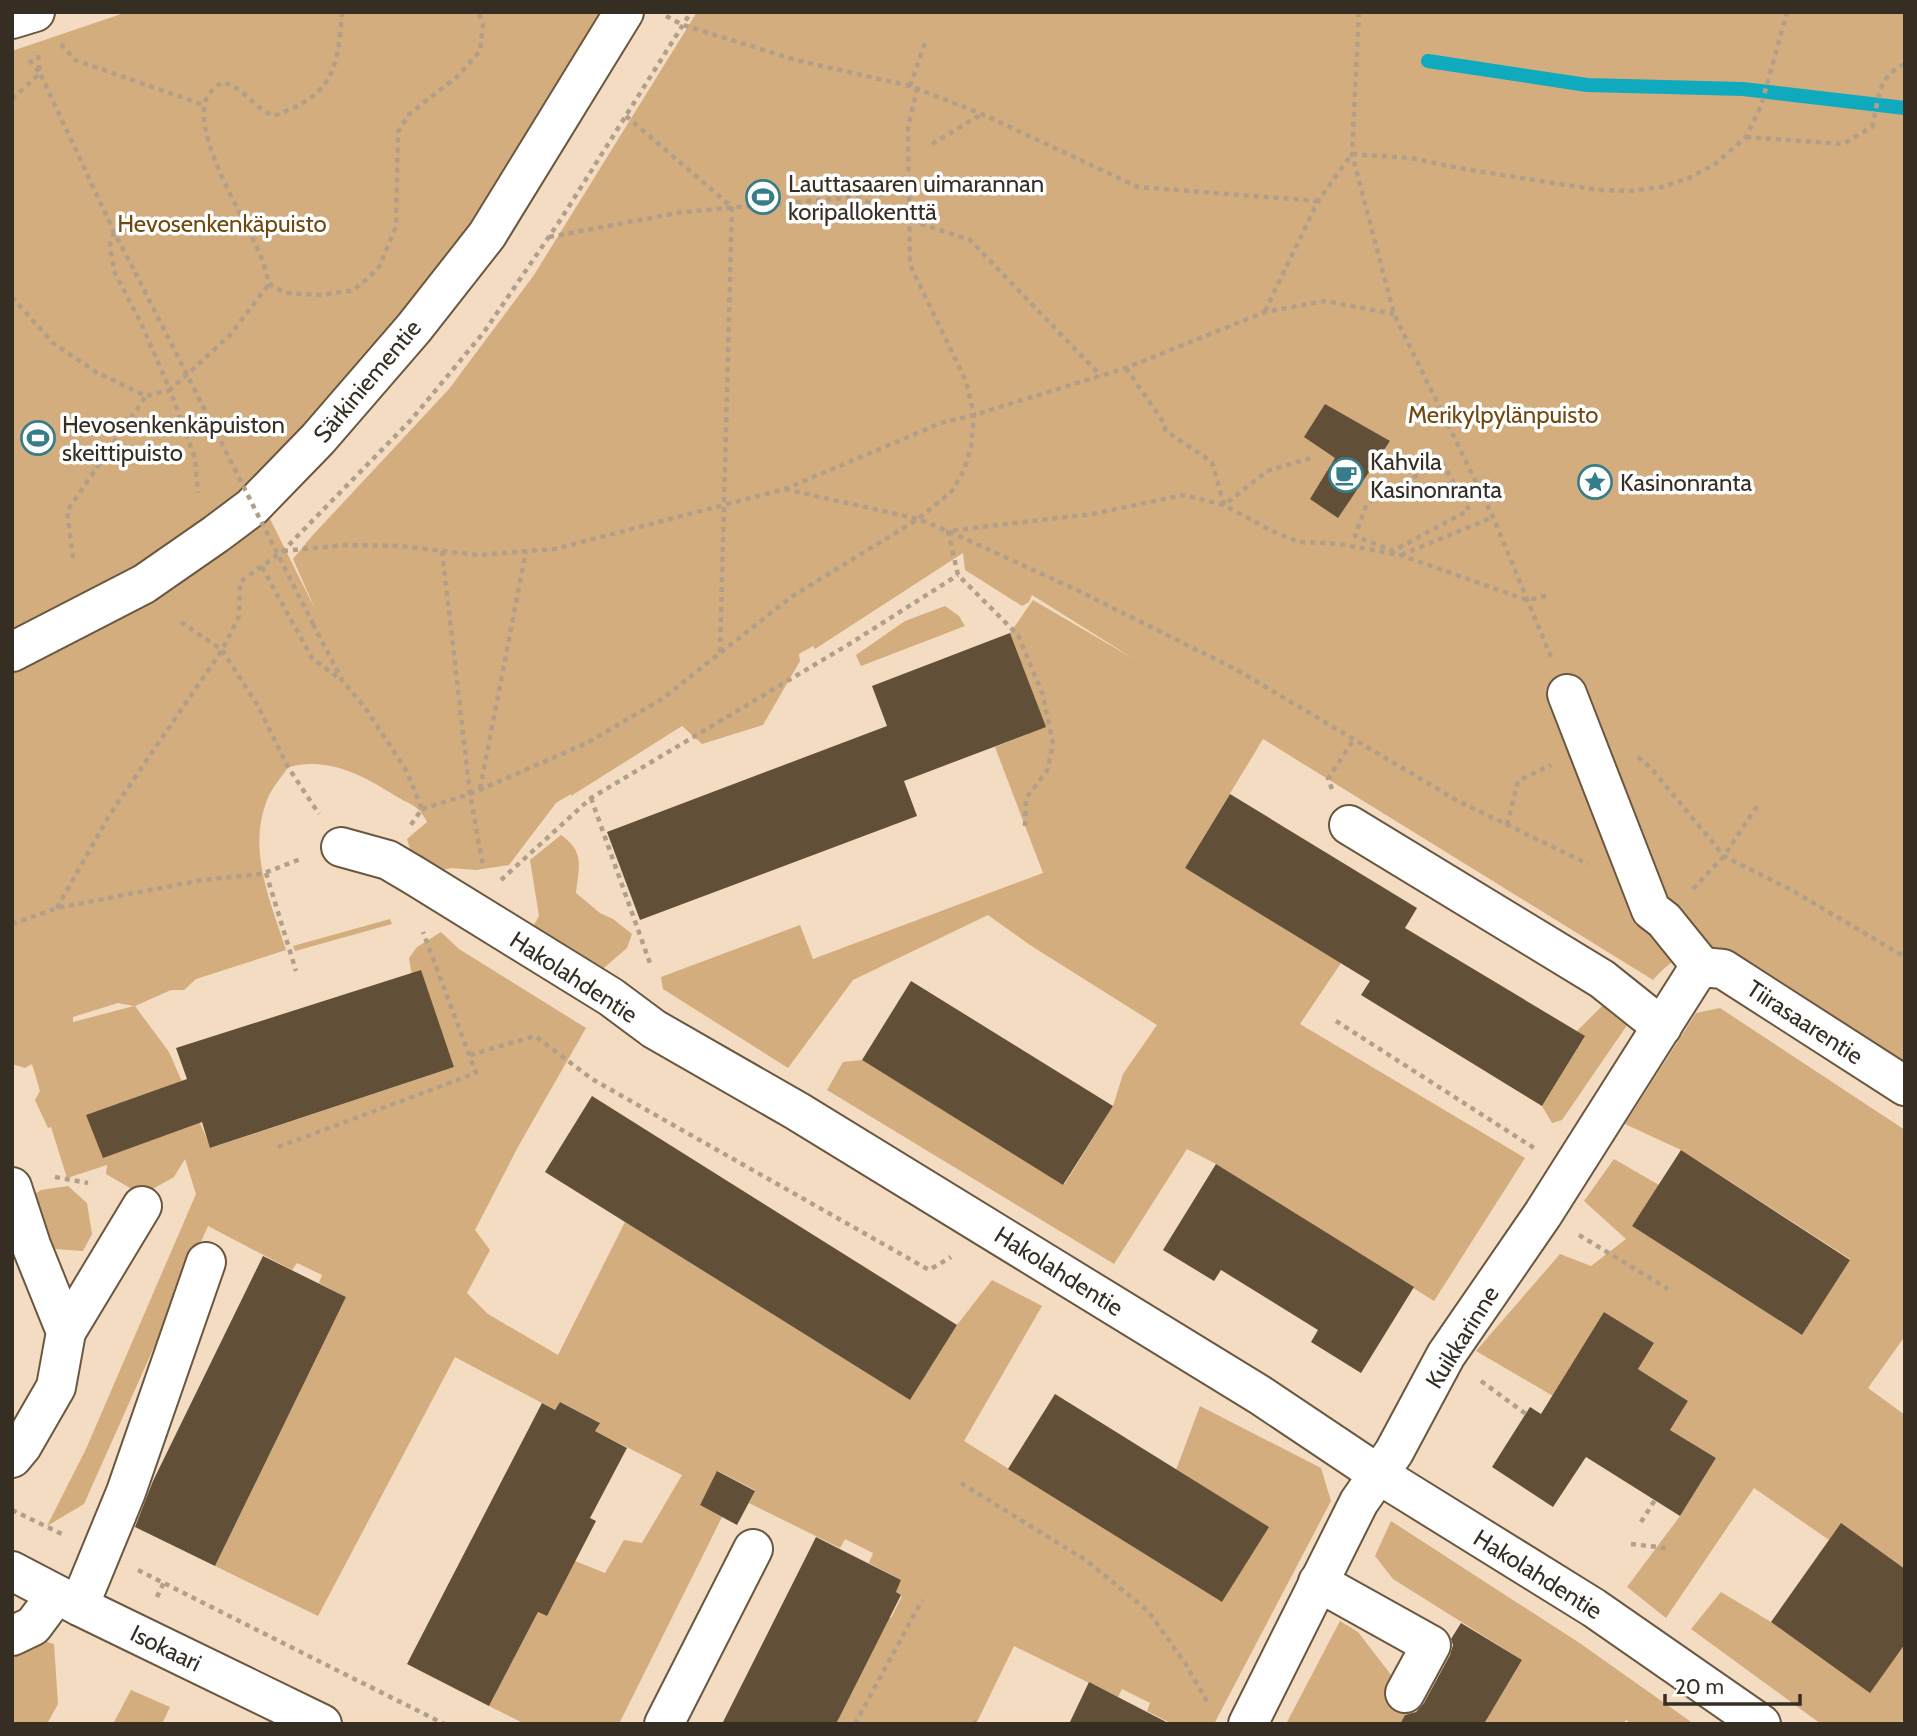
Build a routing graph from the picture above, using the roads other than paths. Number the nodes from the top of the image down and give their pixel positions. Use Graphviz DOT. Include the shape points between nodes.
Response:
graph roads {
  1 [pos="624,12"];
  2 [pos="12,652"];
  3 [pos="1567,694"];
  4 [pos="1349,825"];
  5 [pos="341,847"];
  6 [pos="1702,967"];
  7 [pos="1662,1027"];
  8 [pos="1905,1087"];
  9 [pos="12,1188"];
  10 [pos="142,1206"];
  11 [pos="206,1262"];
  12 [pos="66,1332"];
  13 [pos="12,1458"];
  14 [pos="1378,1474"];
  15 [pos="753,1549"];
  16 [pos="12,1571"];
  17 [pos="1318,1582"];
  18 [pos="67,1600"];
  19 [pos="12,1636"];
  20 [pos="1405,1693"];
  21 [pos="1231,1719"];
  22 [pos="322,1724"];
  23 [pos="664,1724"];
  24 [pos="1761,1724"];
  1 -- 2 [label="street, Särkiniementie" via="487,235 309,449 252,508 144,584"];
  3 -- 6 [label="street" via="1651,910"];
  4 -- 7 [label="street" via="1602,979"];
  5 -- 14 [label="street, Hakolahdentie" via="388,860 475,899 654,1029 797,1111 1260,1395"];
  6 -- 7 [label="street, Kuikkarinne"];
  6 -- 8 [label="street, Tiirasaarentie" via="1723,969"];
  7 -- 14 [label="street, Kuikkarinne" via="1446,1355"];
  9 -- 12 [label="street"];
  10 -- 12 [label="street"];
  11 -- 18 [label="street" via="126,1492 100,1552"];
  12 -- 13 [label="street" via="56,1387"];
  14 -- 17 [label="street, Kuikkarinne"];
  14 -- 24 [label="street, Hakolahdentie" via="1594,1608"];
  15 -- 23 [label="street"];
  16 -- 18 [label="street, Isokaari"];
  17 -- 20 [label="street" via="1431,1645"];
  17 -- 21 [label="street, Kuikkarinne"];
  18 -- 19 [label="street"];
  18 -- 22 [label="street, Isokaari"];
}
